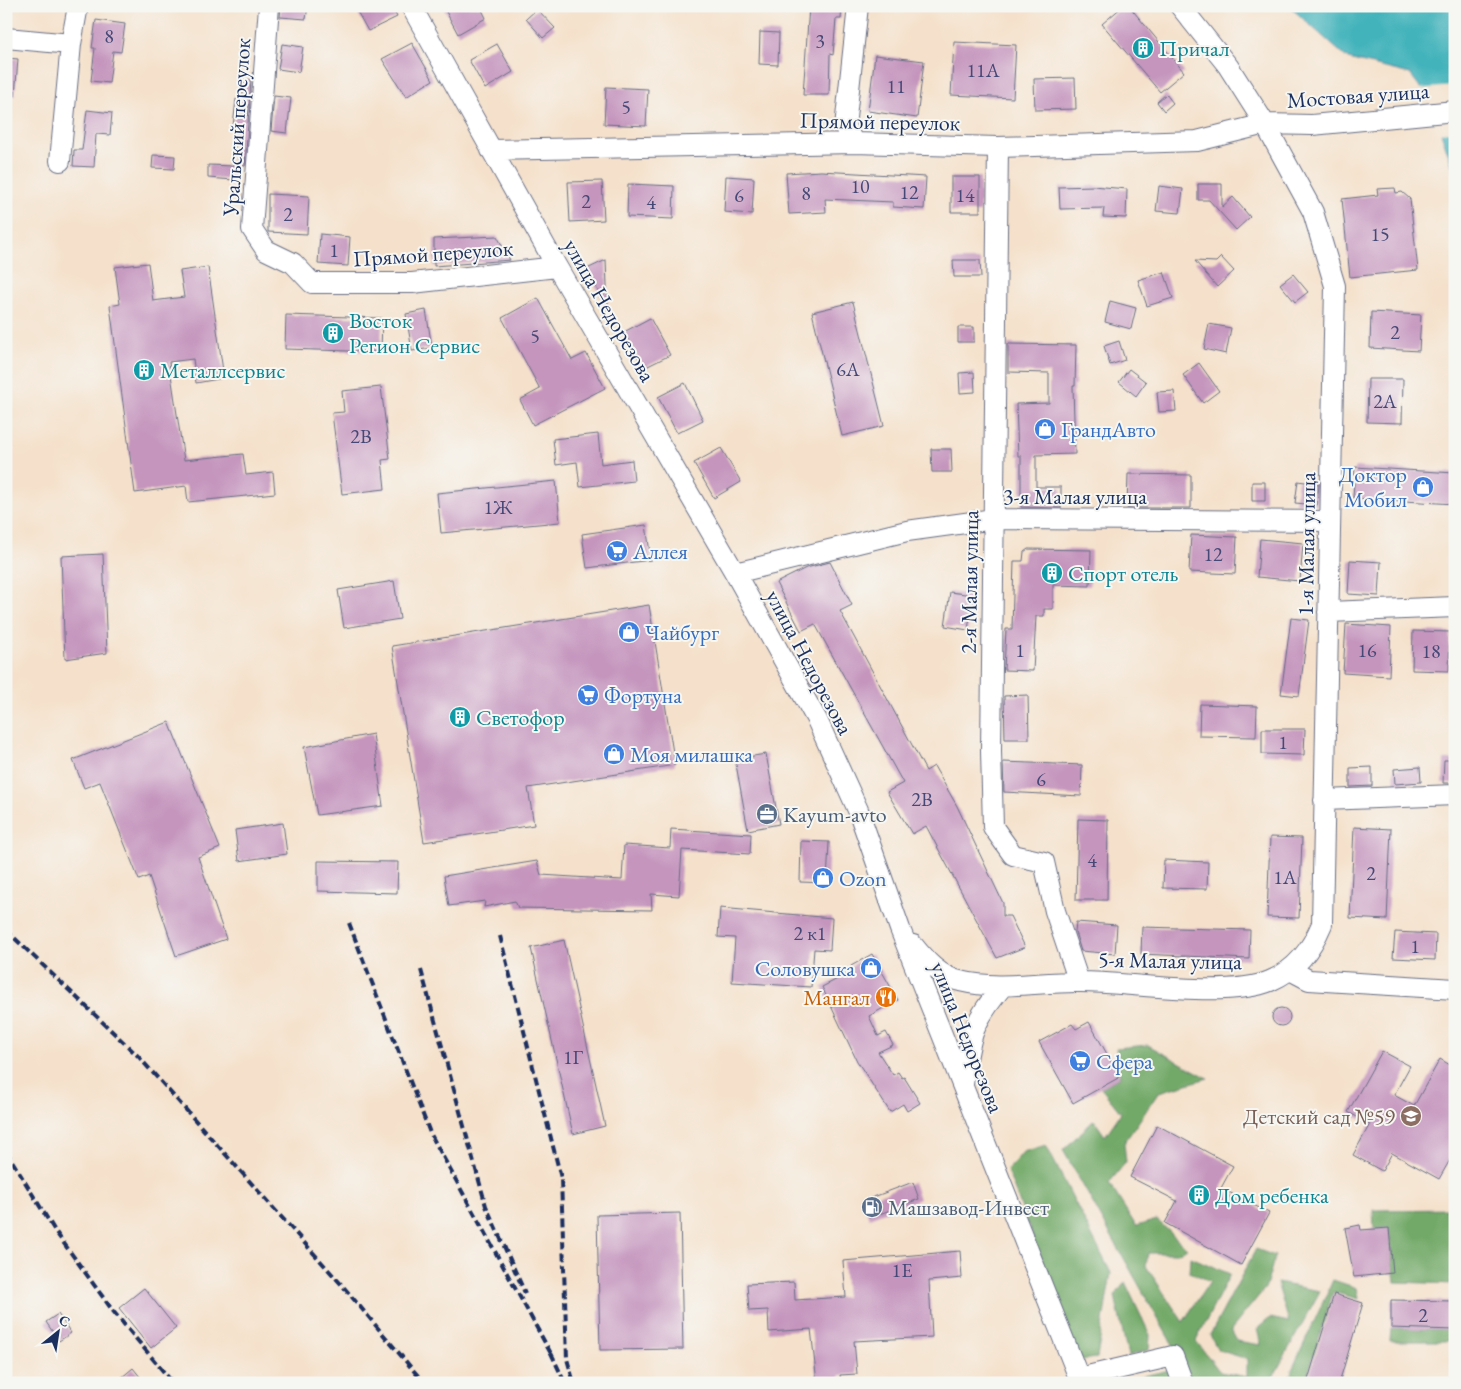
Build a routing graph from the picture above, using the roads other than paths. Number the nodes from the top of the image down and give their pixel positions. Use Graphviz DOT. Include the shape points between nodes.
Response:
graph roads {
  1 [pos="78,6"];
  2 [pos="269,6"];
  3 [pos="411,6"];
  4 [pos="858,6"];
  5 [pos="1180,6"];
  6 [pos="6,38"];
  7 [pos="71,44"];
  8 [pos="1455,111"];
  9 [pos="1265,124"];
  10 [pos="854,143"];
  11 [pos="998,147"];
  12 [pos="491,150"];
  13 [pos="60,161"];
  14 [pos="557,268"];
  15 [pos="312,282"];
  16 [pos="994,519"];
  17 [pos="1330,521"];
  18 [pos="735,573"];
  19 [pos="1455,607"];
  20 [pos="1328,612"];
  21 [pos="1455,796"];
  22 [pos="1324,800"];
  23 [pos="900,929"];
  24 [pos="1290,970"];
  25 [pos="1080,982"];
  26 [pos="1002,987"];
  27 [pos="1455,989"];
  28 [pos="963,1086"];
  29 [pos="1080,1380"];
  30 [pos="1183,1383"];
  1 -- 7 [label="street"];
  2 -- 15 [label="street, Уральский переулок" via="252,229 266,250 293,263"];
  3 -- 12 [label="street, улица Недорезова"];
  4 -- 10 [label="street" via="845,127"];
  5 -- 9 [label="street, 1-я Малая улица" via="1228,66"];
  6 -- 7 [label="street"];
  7 -- 13 [label="street"];
  8 -- 9 [label="street, Мостовая улица" via="1338,123"];
  9 -- 11 [label="street, Прямой переулок" via="1197,141"];
  9 -- 17 [label="street, 1-я Малая улица" via="1313,212 1335,286"];
  10 -- 11 [label="street, Прямой переулок"];
  10 -- 12 [label="street, Прямой переулок"];
  11 -- 16 [label="street, 2-я Малая улица"];
  12 -- 14 [label="street, улица Недорезова"];
  14 -- 15 [label="street, Прямой переулок" via="412,282"];
  14 -- 18 [label="street, улица Недорезова"];
  16 -- 17 [label="street, 3-я Малая улица"];
  16 -- 18 [label="street, 3-я Малая улица" via="907,531"];
  16 -- 25 [label="street, 2-я Малая улица" via="993,828 1013,855 1044,862 1055,911"];
  17 -- 20 [label="street, 1-я Малая улица"];
  18 -- 23 [label="street, улица Недорезова" via="821,729 858,810"];
  19 -- 20 [label="street"];
  20 -- 22 [label="street, 1-я Малая улица"];
  21 -- 22 [label="street"];
  22 -- 24 [label="street, 1-я Малая улица" via="1322,924 1314,942"];
  23 -- 26 [label="street, 5-я Малая улица" via="928,965 958,981"];
  23 -- 28 [label="street, улица Недорезова"];
  24 -- 25 [label="street, 5-я Малая улица" via="1268,982 1228,989"];
  24 -- 27 [label="street" via="1309,980"];
  25 -- 26 [label="street, 5-я Малая улица"];
  26 -- 28 [label="street" via="981,1013 969,1040"];
  28 -- 29 [label="street, улица Недорезова"];
  29 -- 30 [label="street" via="1173,1356"];
}
